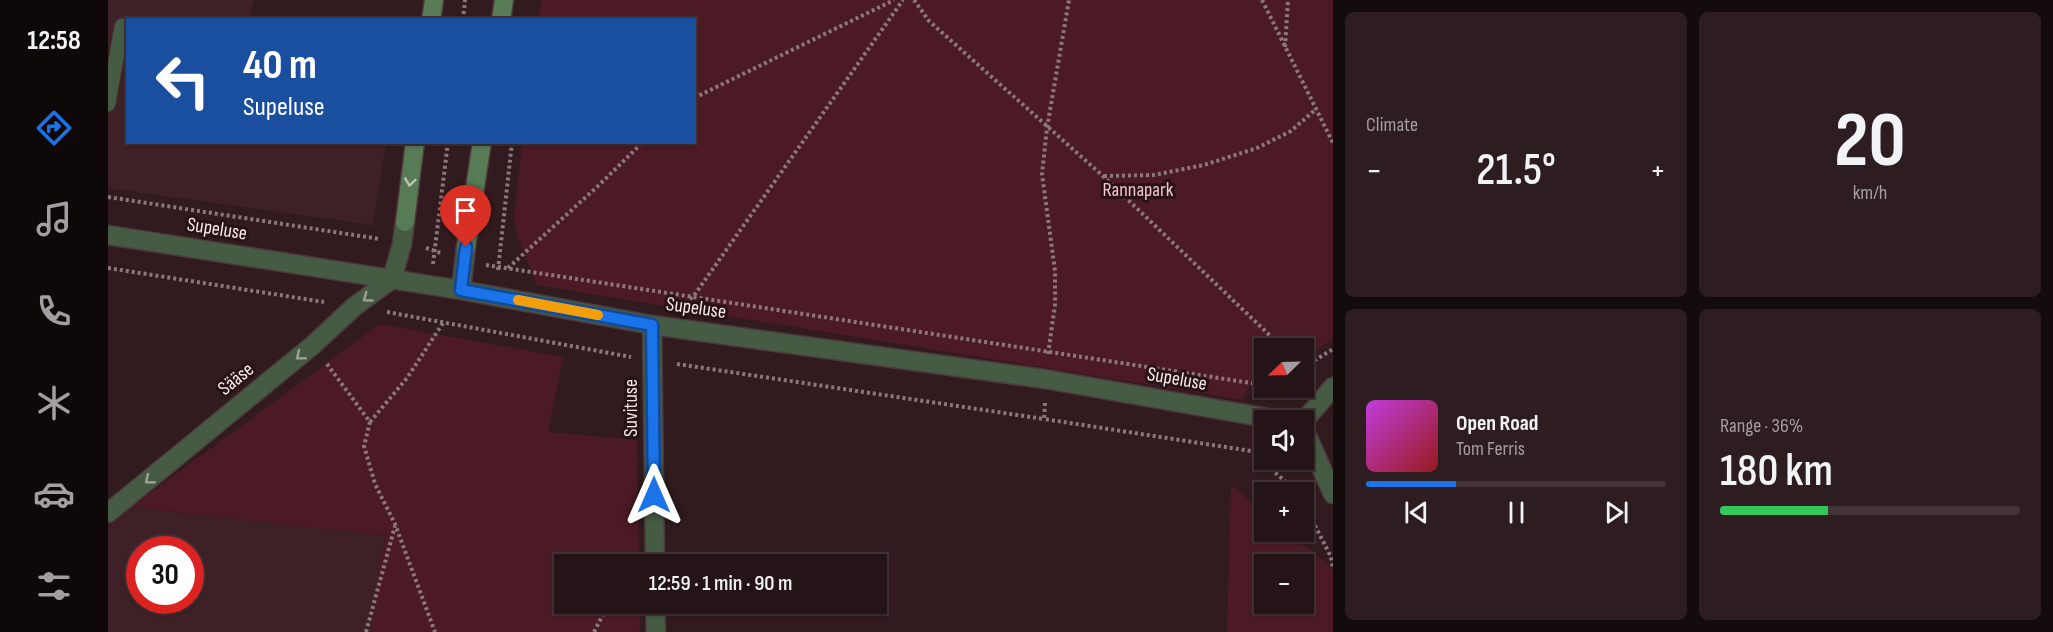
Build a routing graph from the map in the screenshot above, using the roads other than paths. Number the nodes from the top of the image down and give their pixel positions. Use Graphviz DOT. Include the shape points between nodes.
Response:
graph roads {
  1 [pos="434,0"];
  2 [pos="504,0"];
  3 [pos="431,18"];
  4 [pos="501,18"];
  5 [pos="122,26"];
  6 [pos="108,104"];
  7 [pos="415,144"];
  8 [pos="482,144"];
  9 [pos="108,235"];
  10 [pos="392,279"];
  11 [pos="461,290"];
  12 [pos="652,325"];
  13 [pos="1333,387"];
  14 [pos="1314,410"];
  15 [pos="1254,416"];
  16 [pos="1314,451"];
  17 [pos="1333,494"];
  18 [pos="108,513"];
  19 [pos="655,554"];
  20 [pos="656,614"];
  21 [pos="656,632"];
  1 -- 3 [label="street"];
  2 -- 4 [label="street"];
  5 -- 6 [label="lane"];
  7 -- 10 [label="street, one-way" via="402,244"];
  8 -- 11 [label="street"];
  9 -- 10 [label="street, Supeluse"];
  10 -- 11 [label="street, Supeluse"];
  10 -- 18 [label="street, Sääse, one-way"];
  11 -- 12 [label="street, Supeluse"];
  12 -- 15 [label="street, Supeluse" via="1045,379"];
  12 -- 19 [label="street, Suvituse"];
  13 -- 14 [label="street"];
  16 -- 17 [label="street"];
  20 -- 21 [label="street"];
}
